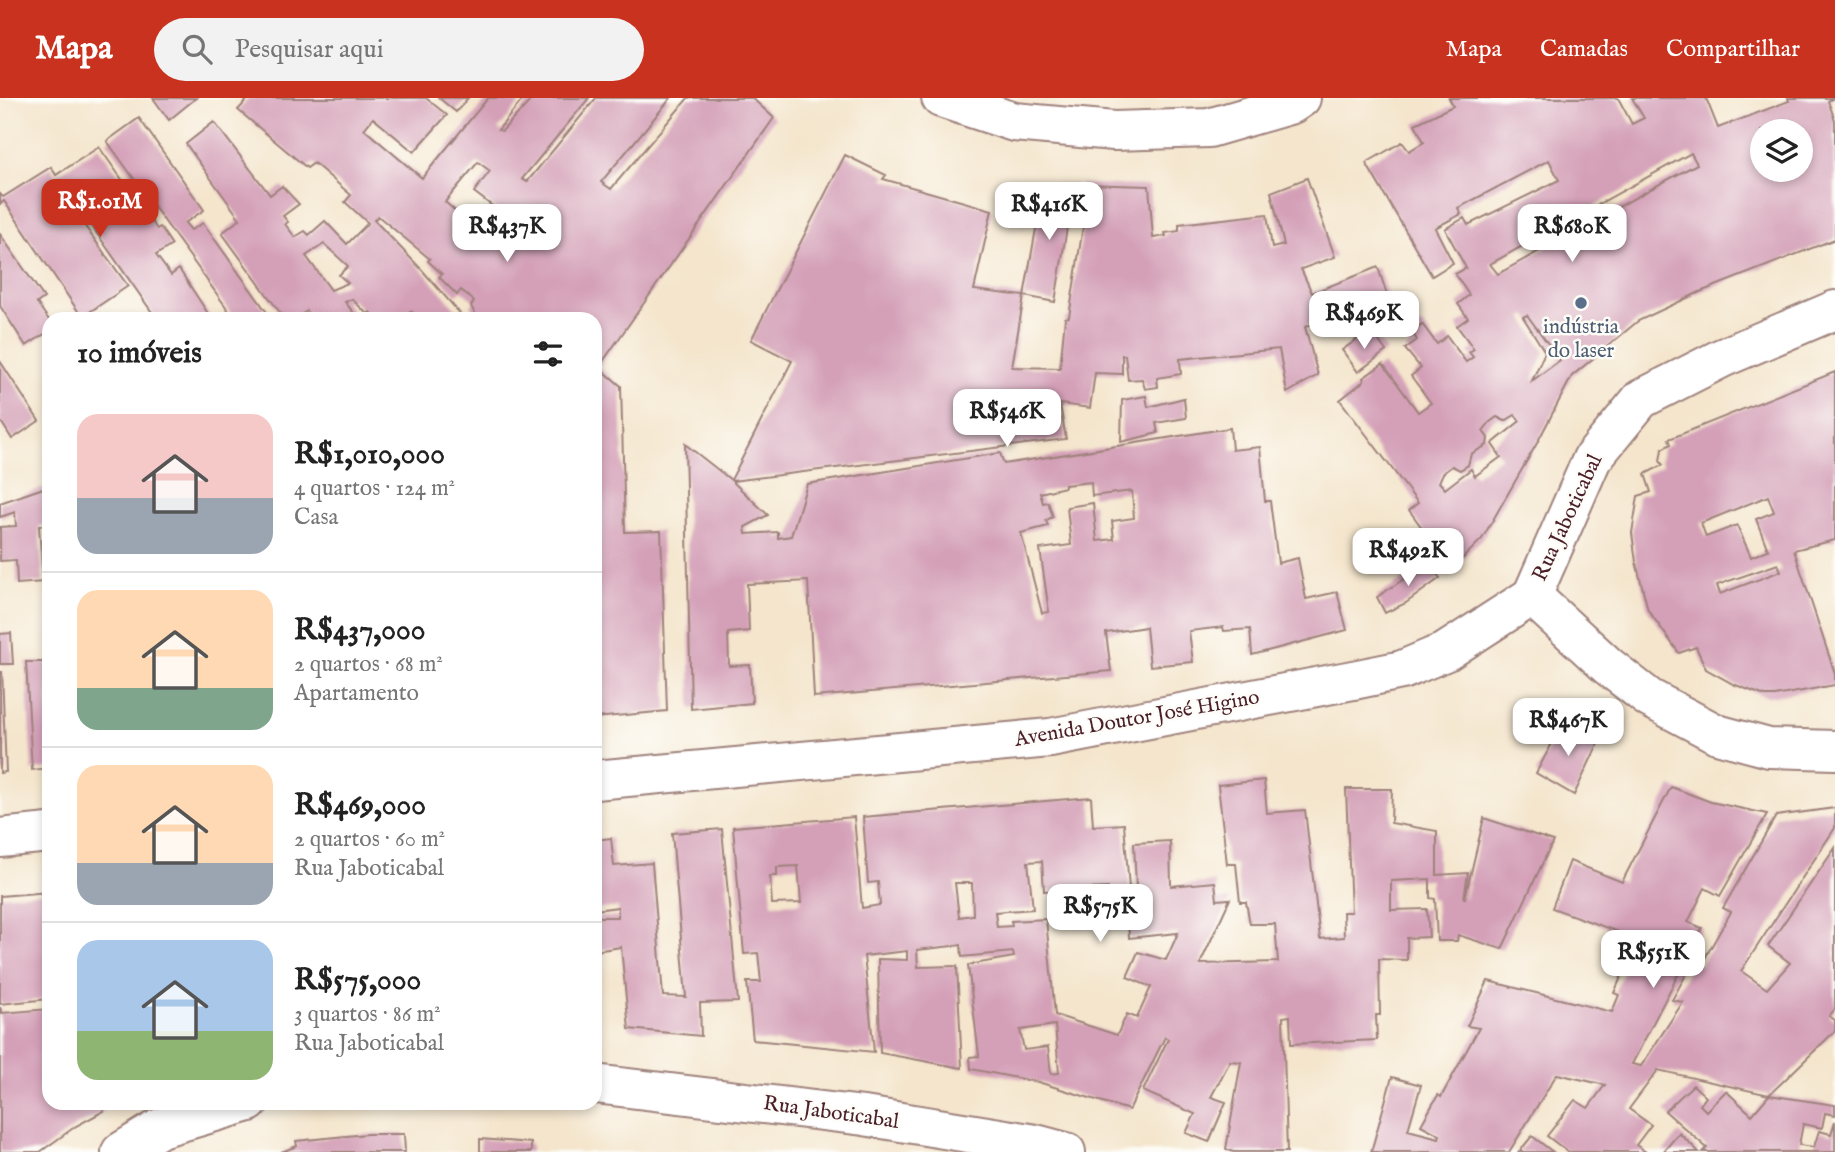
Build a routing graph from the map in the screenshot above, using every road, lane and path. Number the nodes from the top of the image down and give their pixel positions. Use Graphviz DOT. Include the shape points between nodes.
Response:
graph roads {
  1 [pos="941,98"];
  2 [pos="1301,98"];
  3 [pos="1835,310"];
  4 [pos="1532,596"];
  5 [pos="1835,750"];
  6 [pos="602,779"];
  7 [pos="42,834"];
  8 [pos="0,838"];
  9 [pos="602,1085"];
  10 [pos="222,1110"];
  11 [pos="121,1152"];
  12 [pos="1066,1152"];
  1 -- 2 [label="street" via="1014,122 1114,131 1209,128"];
  3 -- 4 [label="street, Rua Jaboticabal" via="1722,358 1642,399 1592,459"];
  4 -- 5 [label="street, Rua Jaboticabal" via="1649,698 1717,734 1769,748"];
  4 -- 6 [label="street, Avenida Doutor José Higino" via="1447,651 1402,670 1358,680 1051,738"];
  7 -- 8 [label="street"];
  9 -- 12 [label="street, Rua Jaboticabal" via="864,1116"];
  10 -- 11 [label="street" via="160,1128"];
}
